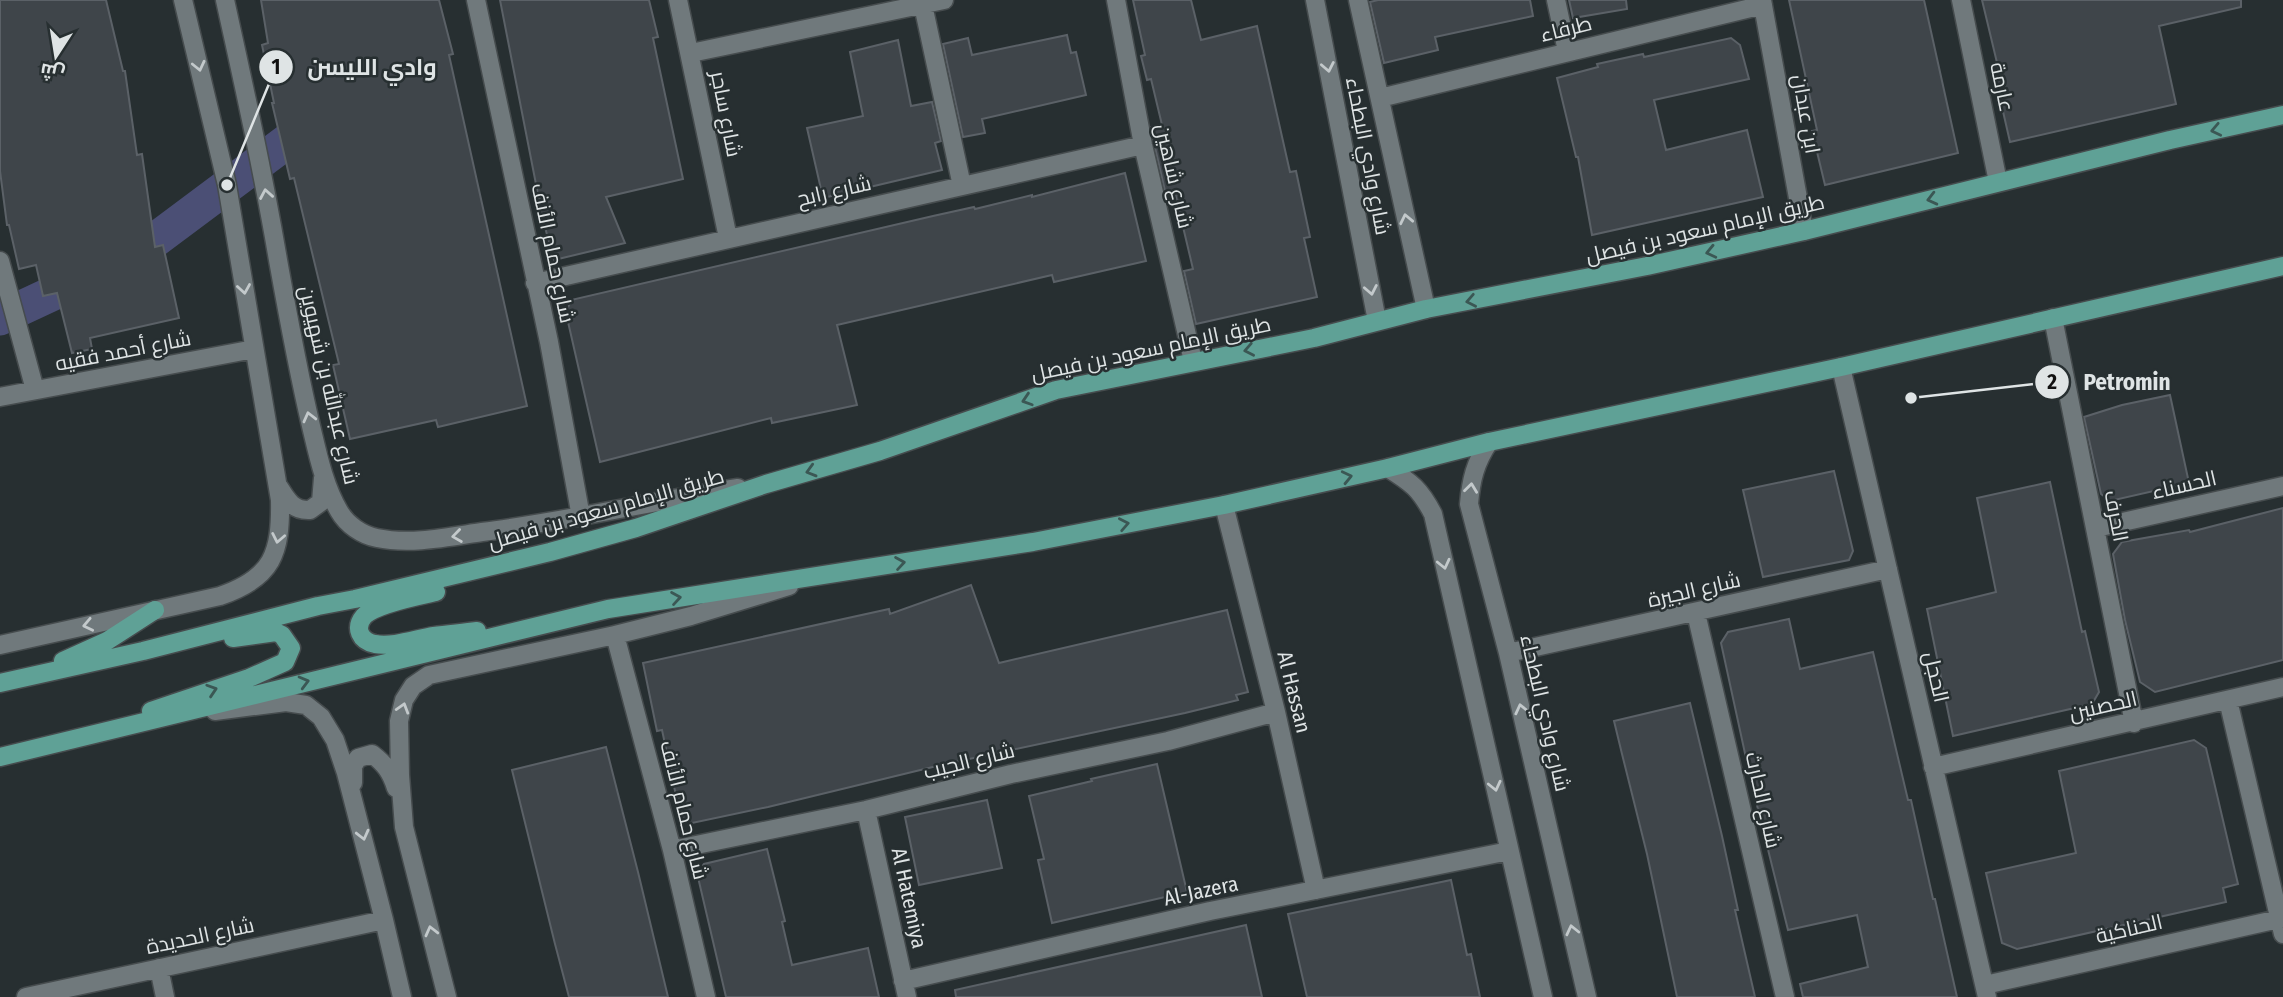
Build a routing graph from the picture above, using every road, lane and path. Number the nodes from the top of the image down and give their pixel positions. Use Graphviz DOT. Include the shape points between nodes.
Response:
graph roads {
  1 [pos="183,0"];
  2 [pos="225,0"];
  3 [pos="476,0"];
  4 [pos="678,0"];
  5 [pos="944,0"];
  6 [pos="1115,0"];
  7 [pos="1315,0"];
  8 [pos="1358,0"];
  9 [pos="1556,0"];
  10 [pos="1961,0"];
  11 [pos="1762,2"];
  12 [pos="923,5"];
  13 [pos="1567,51"];
  14 [pos="691,53"];
  15 [pos="1380,98"];
  16 [pos="2283,115"];
  17 [pos="1143,145"];
  18 [pos="1998,182"];
  19 [pos="962,186"];
  20 [pos="1804,231"];
  21 [pos="728,238"];
  22 [pos="0,261"];
  23 [pos="2283,265"];
  24 [pos="535,283"];
  25 [pos="1426,309"];
  26 [pos="2053,318"];
  27 [pos="1377,321"];
  28 [pos="254,349"];
  29 [pos="1193,361"];
  30 [pos="1841,367"];
  31 [pos="35,390"];
  32 [pos="0,397"];
  33 [pos="1489,442"];
  34 [pos="1388,468"];
  35 [pos="323,473"];
  36 [pos="276,480"];
  37 [pos="766,484"];
  38 [pos="2283,486"];
  39 [pos="1224,505"];
  40 [pos="581,517"];
  41 [pos="2096,528"];
  42 [pos="515,561"];
  43 [pos="1888,569"];
  44 [pos="830,574"];
  45 [pos="155,610"];
  46 [pos="1696,613"];
  47 [pos="557,621"];
  48 [pos="615,635"];
  49 [pos="0,645"];
  50 [pos="143,651"];
  51 [pos="1508,653"];
  52 [pos="32,676"];
  53 [pos="0,683"];
  54 [pos="2283,687"];
  55 [pos="2228,700"];
  56 [pos="1276,712"];
  57 [pos="163,718"];
  58 [pos="2134,723"];
  59 [pos="79,738"];
  60 [pos="0,757"];
  61 [pos="1933,767"];
  62 [pos="353,796"];
  63 [pos="402,808"];
  64 [pos="866,810"];
  65 [pos="672,850"];
  66 [pos="1509,851"];
  67 [pos="1316,890"];
  68 [pos="384,920"];
  69 [pos="2282,924"];
  70 [pos="159,968"];
  71 [pos="905,989"];
  72 [pos="1986,991"];
  73 [pos="26,997"];
  74 [pos="165,997"];
  75 [pos="402,997"];
  76 [pos="447,997"];
  77 [pos="706,997"];
  78 [pos="1543,997"];
  79 [pos="1587,997"];
  80 [pos="1785,997"];
  1 -- 28 [label="street, one-way" via="227,186"];
  35 -- 2 [label="street, شارع عبدالله بن شهيوين, one-way" via="295,357 261,161"];
  3 -- 24 [label="street, شارع حمام الأنف"];
  4 -- 14 [label="street, شارع ساجر"];
  5 -- 12 [label="street"];
  6 -- 17 [label="street, شارع شاهين"];
  7 -- 27 [label="street, شارع وادي البطحاء, one-way"];
  8 -- 15 [label="street, شارع وادي البطحاء"];
  9 -- 13 [label="street"];
  10 -- 18 [label="street, عارمة"];
  11 -- 13 [label="street, طرفاء"];
  11 -- 20 [label="street, ابن عبدان"];
  12 -- 14 [label="street"];
  12 -- 19 [label="street"];
  13 -- 15 [label="street, طرفاء"];
  14 -- 21 [label="street, شارع ساجر"];
  25 -- 15 [label="street, شارع وادي البطحاء, one-way"];
  16 -- 18 [label="main road, طريق الإمام سعود بن فيصل, one-way"];
  17 -- 19 [label="street, شارع رابح"];
  17 -- 29 [label="street, شارع شاهين"];
  18 -- 20 [label="main road, طريق الإمام سعود بن فيصل, one-way"];
  19 -- 21 [label="street, شارع رابح"];
  20 -- 25 [label="main road, طريق الإمام سعود بن فيصل, one-way"];
  21 -- 24 [label="street, شارع رابح"];
  22 -- 31 [label="street"];
  23 -- 26 [label="main road"];
  24 -- 40 [label="street, شارع حمام الأنف"];
  25 -- 27 [label="main road, طريق الإمام سعود بن فيصل"];
  26 -- 30 [label="main road"];
  26 -- 41 [label="street, الحرف"];
  27 -- 29 [label="main road, طريق الإمام سعود بن فيصل, one-way"];
  28 -- 31 [label="street, شارع أحمد فقيه"];
  28 -- 36 [label="street"];
  29 -- 37 [label="main road, طريق الإمام سعود بن فيصل, one-way" via="1056,390 880,451"];
  30 -- 33 [label="main road"];
  30 -- 43 [label="street, الحجل"];
  31 -- 32 [label="street, شارع أحمد فقيه"];
  33 -- 34 [label="main road"];
  51 -- 33 [label="street, شارع وادي البطحاء, one-way" via="1469,504 1478,459"];
  39 -- 34 [label="main road, one-way"];
  34 -- 66 [label="street, one-way" via="1422,493 1433,514"];
  35 -- 36 [label="street" via="321,502 310,510 287,502"];
  40 -- 35 [label="street, شارع عبدالله بن شهيوين, one-way" via="437,538 376,538 357,531 340,514"];
  36 -- 45 [label="street, one-way" via="281,525 276,549 259,576 220,596"];
  37 -- 40 [label="street, شارع عبدالله بن شهيوين"];
  37 -- 42 [label="main road, طريق الإمام سعود بن فيصل" via="636,528"];
  38 -- 41 [label="street, الحسناء"];
  44 -- 39 [label="main road, one-way"];
  39 -- 56 [label="street, Al Hassan"];
  41 -- 58 [label="street, الحرف"];
  42 -- 47 [label="main road" via="466,584 379,608 365,616 359,632 374,644 393,643"];
  42 -- 50 [label="main road, طريق الإمام سعود بن فيصل"];
  43 -- 46 [label="street, شارع الجيرة"];
  43 -- 61 [label="street, الحجل"];
  47 -- 44 [label="main road, one-way"];
  44 -- 48 [label="street"];
  45 -- 49 [label="street, one-way"];
  45 -- 52 [label="main road" via="107,641"];
  46 -- 51 [label="street, شارع الجيرة"];
  46 -- 80 [label="street, شارع الحارث"];
  57 -- 47 [label="main road, one-way"];
  63 -- 48 [label="street, one-way" via="400,721 404,700 413,686 429,675"];
  48 -- 65 [label="street, شارع حمام الأنف"];
  50 -- 52 [label="main road, طريق الإمام سعود بن فيصل"];
  59 -- 50 [label="main road, one-way" via="249,678 285,662 290,648 276,632"];
  79 -- 51 [label="street, شارع وادي البطحاء, one-way"];
  52 -- 53 [label="main road, طريق الإمام سعود بن فيصل"];
  54 -- 55 [label="street, الحصنين"];
  55 -- 58 [label="street, الحصنين"];
  55 -- 69 [label="street"];
  56 -- 64 [label="street, شارع الجيب"];
  56 -- 67 [label="street, Al Hassan"];
  57 -- 59 [label="main road"];
  57 -- 62 [label="street" via="286,702 306,705 321,717 335,740"];
  58 -- 61 [label="street, الحصنين"];
  59 -- 60 [label="main road"];
  61 -- 72 [label="street, الحجل"];
  62 -- 63 [label="street" via="353,766 358,758 372,754 392,773"];
  62 -- 68 [label="street, one-way"];
  76 -- 63 [label="street, one-way"];
  64 -- 65 [label="street, شارع الجيب"];
  64 -- 71 [label="street, Al Hatemiya"];
  65 -- 77 [label="street, شارع حمام الأنف"];
  66 -- 67 [label="street, Al-Jazera"];
  66 -- 78 [label="street"];
  67 -- 71 [label="street, Al-Jazera" via="1210,911"];
  68 -- 70 [label="street, شارع الحديدة"];
  68 -- 75 [label="street"];
  69 -- 72 [label="street, الحناكية"];
  70 -- 73 [label="street, شارع الحديدة"];
  70 -- 74 [label="street"];
}
